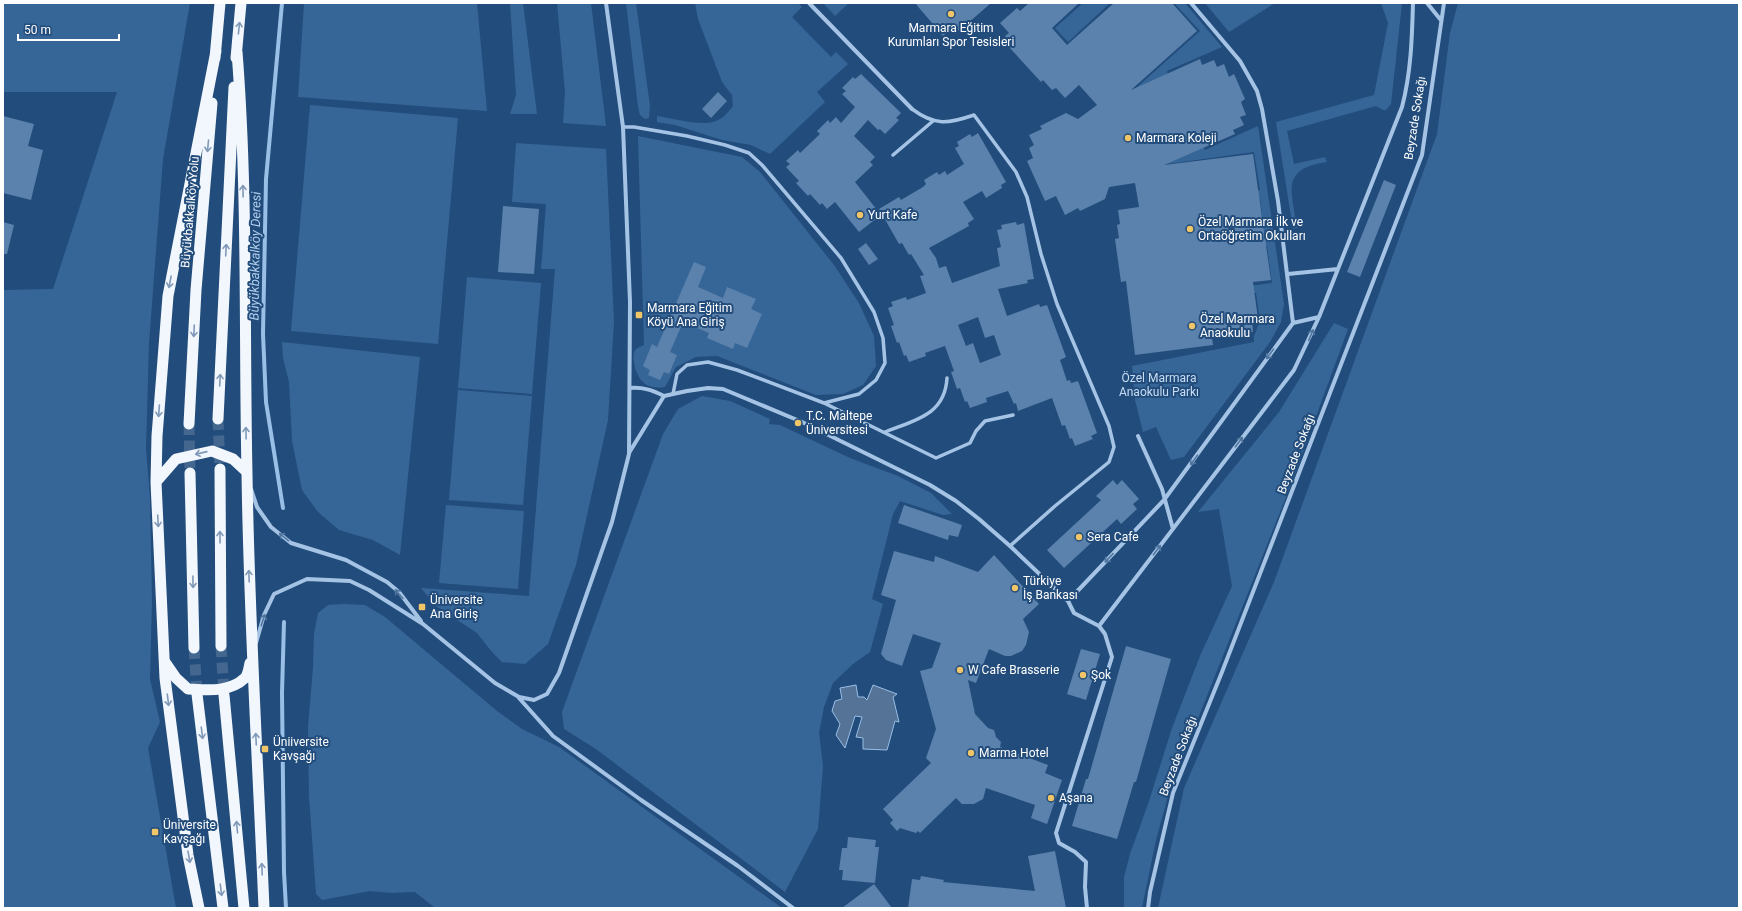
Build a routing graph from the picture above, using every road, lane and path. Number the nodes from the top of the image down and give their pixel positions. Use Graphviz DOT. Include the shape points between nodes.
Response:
graph roads {
  1 [pos="220,3"];
  2 [pos="242,3"];
  3 [pos="606,3"];
  4 [pos="809,3"];
  5 [pos="1191,3"];
  6 [pos="1413,3"];
  7 [pos="1427,3"];
  8 [pos="1444,3"];
  9 [pos="1440,19"];
  10 [pos="216,51"];
  11 [pos="237,52"];
  12 [pos="912,109"];
  13 [pos="933,121"];
  14 [pos="624,127"];
  15 [pos="893,154"];
  16 [pos="1338,268"];
  17 [pos="1288,274"];
  18 [pos="1319,317"];
  19 [pos="1293,323"];
  20 [pos="947,378"];
  21 [pos="630,388"];
  22 [pos="673,394"];
  23 [pos="664,396"];
  24 [pos="824,402"];
  25 [pos="1012,415"];
  26 [pos="218,419"];
  27 [pos="189,424"];
  28 [pos="885,432"];
  29 [pos="1138,436"];
  30 [pos="629,454"];
  31 [pos="220,470"];
  32 [pos="247,472"];
  33 [pos="190,473"];
  34 [pos="156,482"];
  35 [pos="1164,500"];
  36 [pos="1173,529"];
  37 [pos="1010,546"];
  38 [pos="1068,601"];
  39 [pos="424,624"];
  40 [pos="1099,626"];
  41 [pos="222,646"];
  42 [pos="194,648"];
  43 [pos="252,657"];
  44 [pos="165,661"];
  45 [pos="197,694"];
  46 [pos="224,695"];
  47 [pos="519,697"];
  48 [pos="199,908"];
  49 [pos="223,908"];
  50 [pos="244,908"];
  51 [pos="264,908"];
  52 [pos="793,908"];
  53 [pos="1087,908"];
  54 [pos="1148,908"];
  1 -- 10 [label="highway, Büyükbakkalköy Yolu"];
  11 -- 2 [label="highway, one-way"];
  3 -- 14 [label="street"];
  4 -- 12 [label="street"];
  5 -- 17 [label="street" via="1240,61 1257,91 1278,201"];
  6 -- 16 [label="street" via="1411,58 1402,107"];
  7 -- 9 [label="street"];
  8 -- 9 [label="street, Beyzade Sokağı"];
  9 -- 54 [label="street, Beyzade Sokağı" via="1422,155 1173,793"];
  10 -- 27 [label="highway, Büyükbakkalköy Yolu, one-way" via="196,290"];
  10 -- 34 [label="highway, one-way" via="168,296"];
  26 -- 11 [label="highway, one-way"];
  32 -- 11 [label="highway, one-way" via="242,124"];
  12 -- 13 [label="street"];
  13 -- 15 [label="street"];
  13 -- 37 [label="street" via="953,122 974,115 1016,172 1028,197 1041,254 1057,304 1109,426 1114,447 1109,462"];
  14 -- 21 [label="street"];
  14 -- 24 [label="street" via="687,136 749,153 841,258 874,312 883,338 885,363 876,380 859,394"];
  16 -- 17 [label="street"];
  16 -- 18 [label="street"];
  17 -- 19 [label="street"];
  18 -- 19 [label="street"];
  36 -- 18 [label="street, one-way" via="1294,370"];
  19 -- 35 [label="street, one-way"];
  20 -- 28 [label="street" via="943,399 934,409 918,419"];
  21 -- 23 [label="street" via="642,387"];
  21 -- 30 [label="street"];
  22 -- 23 [label="street"];
  22 -- 24 [label="street" via="678,374 687,365 708,362"];
  22 -- 37 [label="street" via="708,388 723,389 802,422 930,485 956,501"];
  23 -- 30 [label="street"];
  24 -- 28 [label="street"];
  25 -- 28 [label="street" via="986,421 976,431 970,443 936,458"];
  29 -- 35 [label="street" via="1156,473"];
  30 -- 47 [label="street" via="612,522 559,673 547,694 534,700"];
  41 -- 31 [label="highway, one-way"];
  32 -- 34 [label="highway, one-way" via="233,458 212,451 176,459"];
  39 -- 32 [label="street, one-way" via="399,592 387,582 346,560 292,543 271,527 257,507"];
  43 -- 32 [label="highway, one-way"];
  33 -- 42 [label="highway, one-way"];
  34 -- 44 [label="highway, one-way"];
  35 -- 36 [label="street"];
  35 -- 38 [label="street, one-way"];
  40 -- 36 [label="street, one-way"];
  37 -- 38 [label="street"];
  38 -- 40 [label="street" via="1074,613"];
  43 -- 39 [label="street, one-way" via="264,615 274,594 308,579 350,582 369,590"];
  39 -- 47 [label="street" via="495,682"];
  40 -- 53 [label="street" via="1105,634 1112,657 1056,833 1059,843 1086,862"];
  43 -- 44 [label="highway" via="246,677 234,685 218,690 188,689 176,678"];
  51 -- 43 [label="highway, one-way"];
  44 -- 48 [label="highway, one-way" via="165,678 188,855"];
  45 -- 49 [label="highway, one-way"];
  50 -- 46 [label="highway, one-way"];
  47 -- 52 [label="street" via="553,736 738,866"];
}
